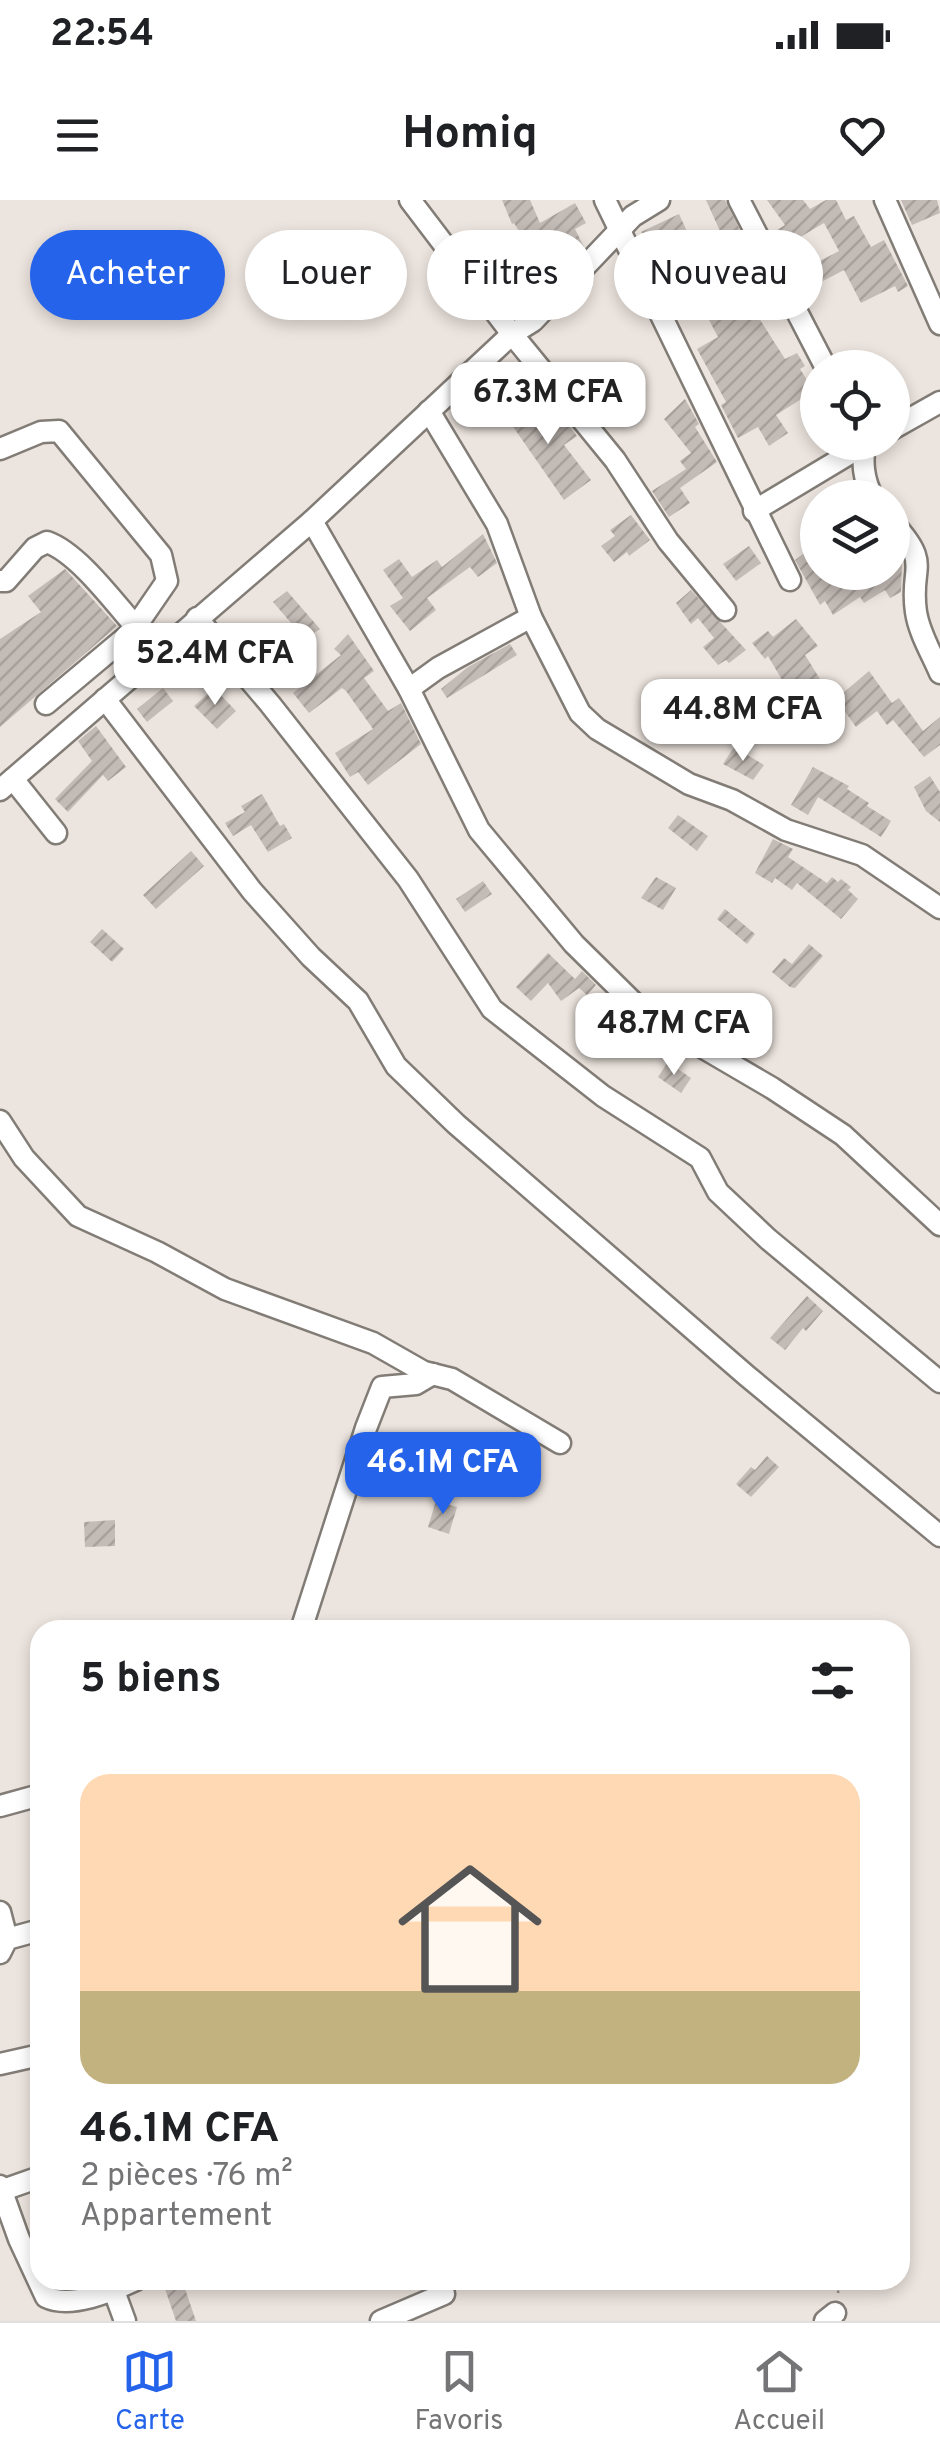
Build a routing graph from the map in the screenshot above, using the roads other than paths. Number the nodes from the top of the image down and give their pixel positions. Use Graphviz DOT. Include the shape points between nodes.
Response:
graph roads {
  1 [pos="410,200"];
  2 [pos="605,200"];
  3 [pos="659,200"];
  4 [pos="739,200"];
  5 [pos="885,200"];
  6 [pos="619,230"];
  7 [pos="614,235"];
  8 [pos="662,320"];
  9 [pos="940,324"];
  10 [pos="512,334"];
  11 [pos="817,350"];
  12 [pos="940,402"];
  13 [pos="429,411"];
  14 [pos="910,419"];
  15 [pos="0,449"];
  16 [pos="838,460"];
  17 [pos="754,511"];
  18 [pos="312,521"];
  19 [pos="910,543"];
  20 [pos="790,580"];
  21 [pos="0,581"];
  22 [pos="725,610"];
  23 [pos="198,618"];
  24 [pos="531,618"];
  25 [pos="136,627"];
  26 [pos="940,673"];
  27 [pos="410,689"];
  28 [pos="104,700"];
  29 [pos="46,704"];
  30 [pos="7,784"];
  31 [pos="56,833"];
  32 [pos="940,908"];
  33 [pos="0,1121"];
  34 [pos="940,1225"];
  35 [pos="433,1374"];
  36 [pos="940,1382"];
  37 [pos="560,1444"];
  38 [pos="940,1536"];
  39 [pos="303,1620"];
  40 [pos="30,1797"];
  41 [pos="0,1806"];
  42 [pos="0,1912"];
  43 [pos="30,1934"];
  44 [pos="4,1946"];
  45 [pos="30,2057"];
  46 [pos="0,2064"];
  47 [pos="30,2180"];
  48 [pos="0,2189"];
  49 [pos="30,2263"];
  50 [pos="43,2290"];
  51 [pos="114,2291"];
  52 [pos="444,2294"];
  53 [pos="126,2321"];
  54 [pos="381,2321"];
  1 -- 10 [label="street"];
  2 -- 6 [label="street"];
  3 -- 6 [label="street"];
  4 -- 11 [label="street"];
  5 -- 9 [label="street"];
  7 -- 10 [label="street" via="532,322"];
  8 -- 17 [label="street"];
  10 -- 13 [label="street"];
  10 -- 22 [label="street"];
  12 -- 14 [label="street"];
  13 -- 18 [label="street"];
  13 -- 24 [label="street" via="497,524"];
  15 -- 25 [label="street" via="58,431 161,556 167,581"];
  16 -- 17 [label="street"];
  17 -- 20 [label="street"];
  18 -- 23 [label="street"];
  18 -- 27 [label="street"];
  19 -- 26 [label="street" via="919,559 914,606"];
  21 -- 25 [label="street" via="47,542 81,567"];
  23 -- 28 [label="street"];
  23 -- 36 [label="street" via="408,879 492,1008 603,1096 700,1158 718,1192 768,1239"];
  24 -- 27 [label="street"];
  24 -- 32 [label="street" via="571,700 597,729 689,784 786,830 862,855"];
  25 -- 29 [label="street"];
  27 -- 34 [label="street" via="480,830 574,944 644,1013 843,1136"];
  28 -- 30 [label="street"];
  28 -- 38 [label="street" via="252,891 358,1001 396,1066 747,1376"];
  30 -- 31 [label="street"];
  33 -- 35 [label="street" via="78,1216 225,1289 373,1344"];
  35 -- 37 [label="street"];
  35 -- 39 [label="street" via="416,1384 382,1387"];
  40 -- 41 [label="street"];
  42 -- 44 [label="street"];
  43 -- 44 [label="street"];
  45 -- 46 [label="street"];
  47 -- 48 [label="street"];
  48 -- 49 [label="street"];
  50 -- 51 [label="street" via="61,2302"];
  51 -- 53 [label="street"];
  52 -- 54 [label="street"];
}
